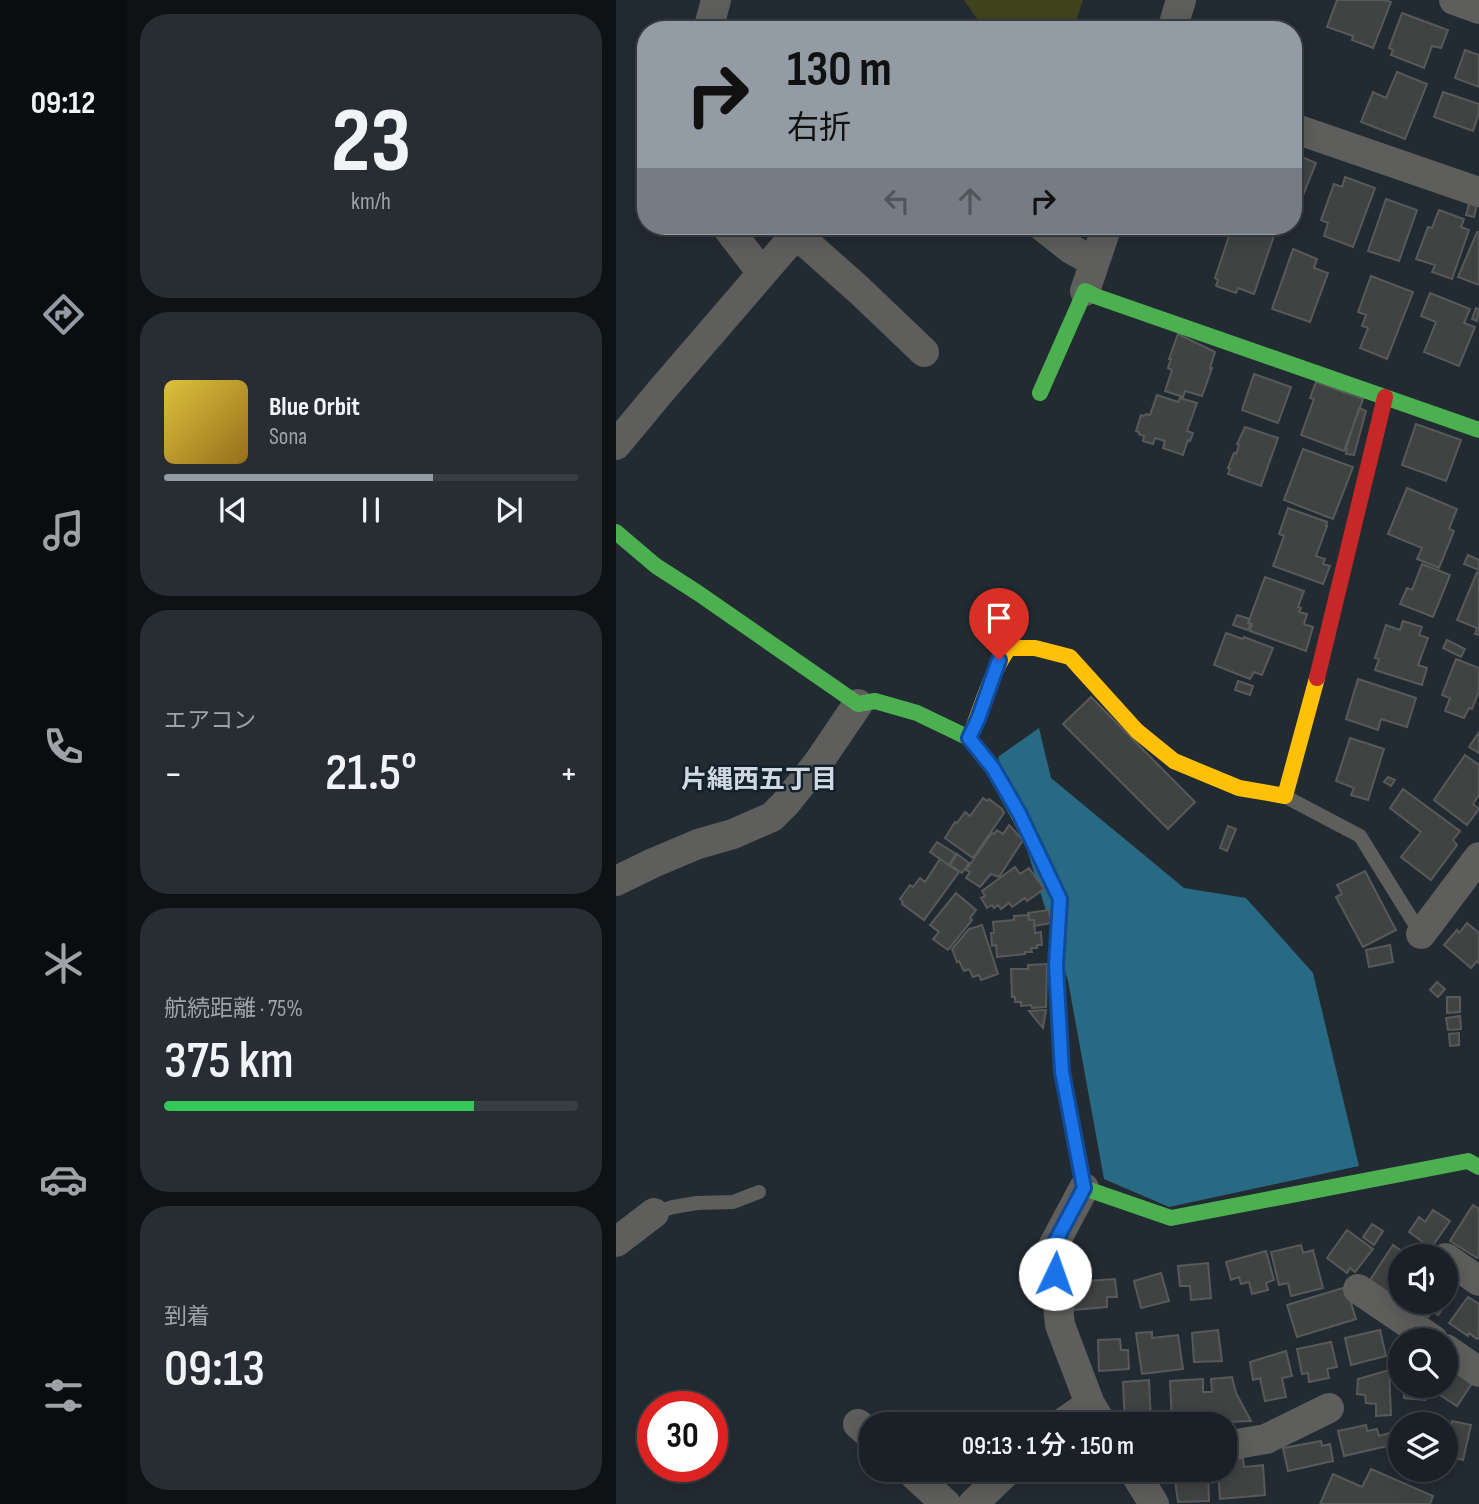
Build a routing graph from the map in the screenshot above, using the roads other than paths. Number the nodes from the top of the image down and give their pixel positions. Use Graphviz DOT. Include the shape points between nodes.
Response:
graph roads {
  1 [pos="716,0"];
  2 [pos="1181,0"];
  3 [pos="1454,0"];
  4 [pos="1479,9"];
  5 [pos="710,21"];
  6 [pos="1174,21"];
  7 [pos="1302,131"];
  8 [pos="1479,192"];
  9 [pos="733,235"];
  10 [pos="795,235"];
  11 [pos="797,235"];
  12 [pos="1053,235"];
  13 [pos="1104,235"];
  14 [pos="1094,262"];
  15 [pos="762,273"];
  16 [pos="1085,290"];
  17 [pos="924,352"];
  18 [pos="1040,393"];
  19 [pos="1385,397"];
  20 [pos="1479,430"];
  21 [pos="616,445"];
  22 [pos="616,532"];
  23 [pos="858,704"];
  24 [pos="969,738"];
  25 [pos="1285,796"];
  26 [pos="1479,857"];
  27 [pos="616,881"];
  28 [pos="1421,934"];
  29 [pos="1479,1167"];
  30 [pos="1084,1188"];
  31 [pos="759,1192"];
  32 [pos="654,1213"];
  33 [pos="616,1241"];
  34 [pos="1458,1266"];
  35 [pos="1479,1281"];
  36 [pos="1358,1289"];
  37 [pos="1415,1328"];
  38 [pos="1458,1357"];
  39 [pos="1479,1372"];
  40 [pos="1329,1408"];
  41 [pos="1095,1412"];
  42 [pos="1237,1444"];
  43 [pos="922,1482"];
  44 [pos="996,1482"];
  45 [pos="1140,1482"];
  46 [pos="946,1504"];
  47 [pos="973,1504"];
  48 [pos="1154,1504"];
  1 -- 5 [label="street"];
  2 -- 6 [label="street"];
  3 -- 4 [label="street"];
  7 -- 8 [label="street"];
  9 -- 15 [label="street"];
  10 -- 15 [label="street"];
  11 -- 17 [label="street"];
  12 -- 14 [label="street"];
  13 -- 14 [label="street"];
  14 -- 16 [label="street"];
  15 -- 21 [label="street"];
  16 -- 18 [label="street"];
  16 -- 19 [label="street"];
  19 -- 20 [label="street"];
  19 -- 25 [label="street"];
  22 -- 23 [label="street" via="656,566"];
  23 -- 24 [label="street" via="875,701 917,713"];
  23 -- 27 [label="street" via="818,763 772,817"];
  24 -- 25 [label="street" via="999,660 1009,648 1034,648 1070,657 1138,731 1174,761 1239,788"];
  24 -- 30 [label="street" via="1013,802 1060,899 1056,966 1060,1049"];
  25 -- 28 [label="lane" via="1360,836"];
  26 -- 28 [label="street"];
  29 -- 30 [label="street" via="1468,1161 1171,1218"];
  30 -- 41 [label="street" via="1052,1248 1060,1325"];
  31 -- 32 [label="lane" via="733,1202 685,1205"];
  32 -- 33 [label="street"];
  34 -- 35 [label="street"];
  36 -- 37 [label="street"];
  38 -- 39 [label="street"];
  40 -- 42 [label="street" via="1266,1439"];
  43 -- 46 [label="street"];
  44 -- 47 [label="street"];
  45 -- 48 [label="street"];
}
